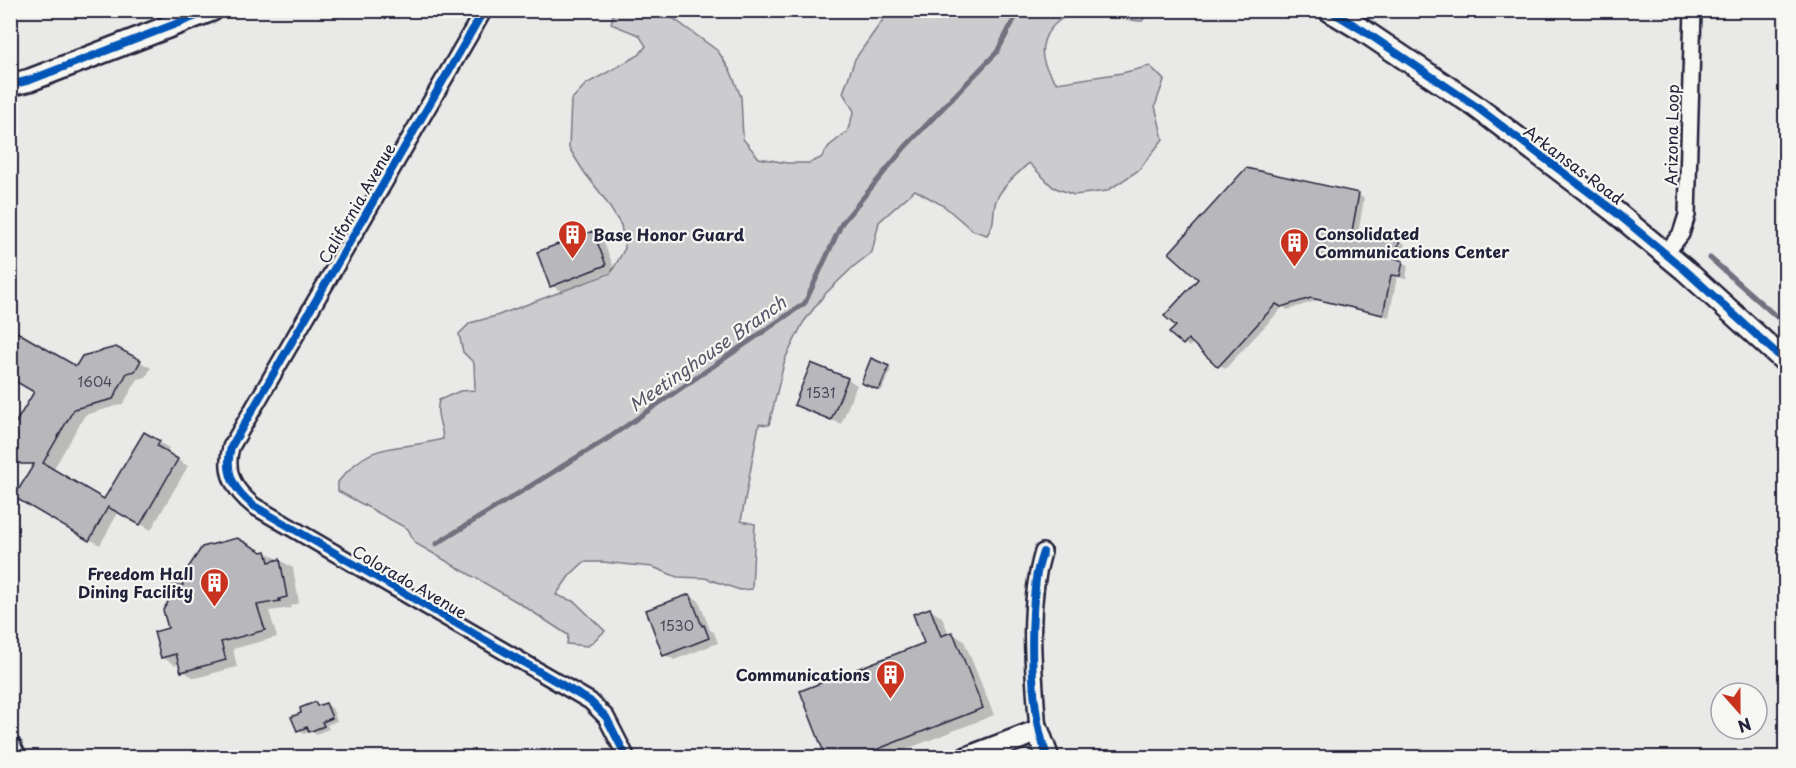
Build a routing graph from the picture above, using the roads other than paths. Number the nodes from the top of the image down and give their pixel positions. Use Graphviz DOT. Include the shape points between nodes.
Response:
graph roads {
  1 [pos="212,10"];
  2 [pos="484,10"];
  3 [pos="1329,10"];
  4 [pos="1693,10"];
  5 [pos="10,85"];
  6 [pos="1665,254"];
  7 [pos="1785,362"];
  8 [pos="253,409"];
  9 [pos="1043,552"];
  10 [pos="1038,731"];
  11 [pos="10,747"];
  12 [pos="15,758"];
  13 [pos="627,758"];
  14 [pos="967,758"];
  15 [pos="1048,758"];
  1 -- 5 [label="street"];
  2 -- 8 [label="street, California Avenue"];
  3 -- 6 [label="street, Arkansas Road" via="1474,105"];
  4 -- 6 [label="street, Arizona Loop" via="1687,215 1681,234"];
  6 -- 7 [label="street, Arkansas Road"];
  8 -- 13 [label="street, Colorado Avenue" via="231,447 228,466 231,481 245,499 590,701 606,717"];
  9 -- 10 [label="street" via="1036,577 1033,660"];
  10 -- 14 [label="street"];
  10 -- 15 [label="street"];
  11 -- 12 [label="street"];
}
